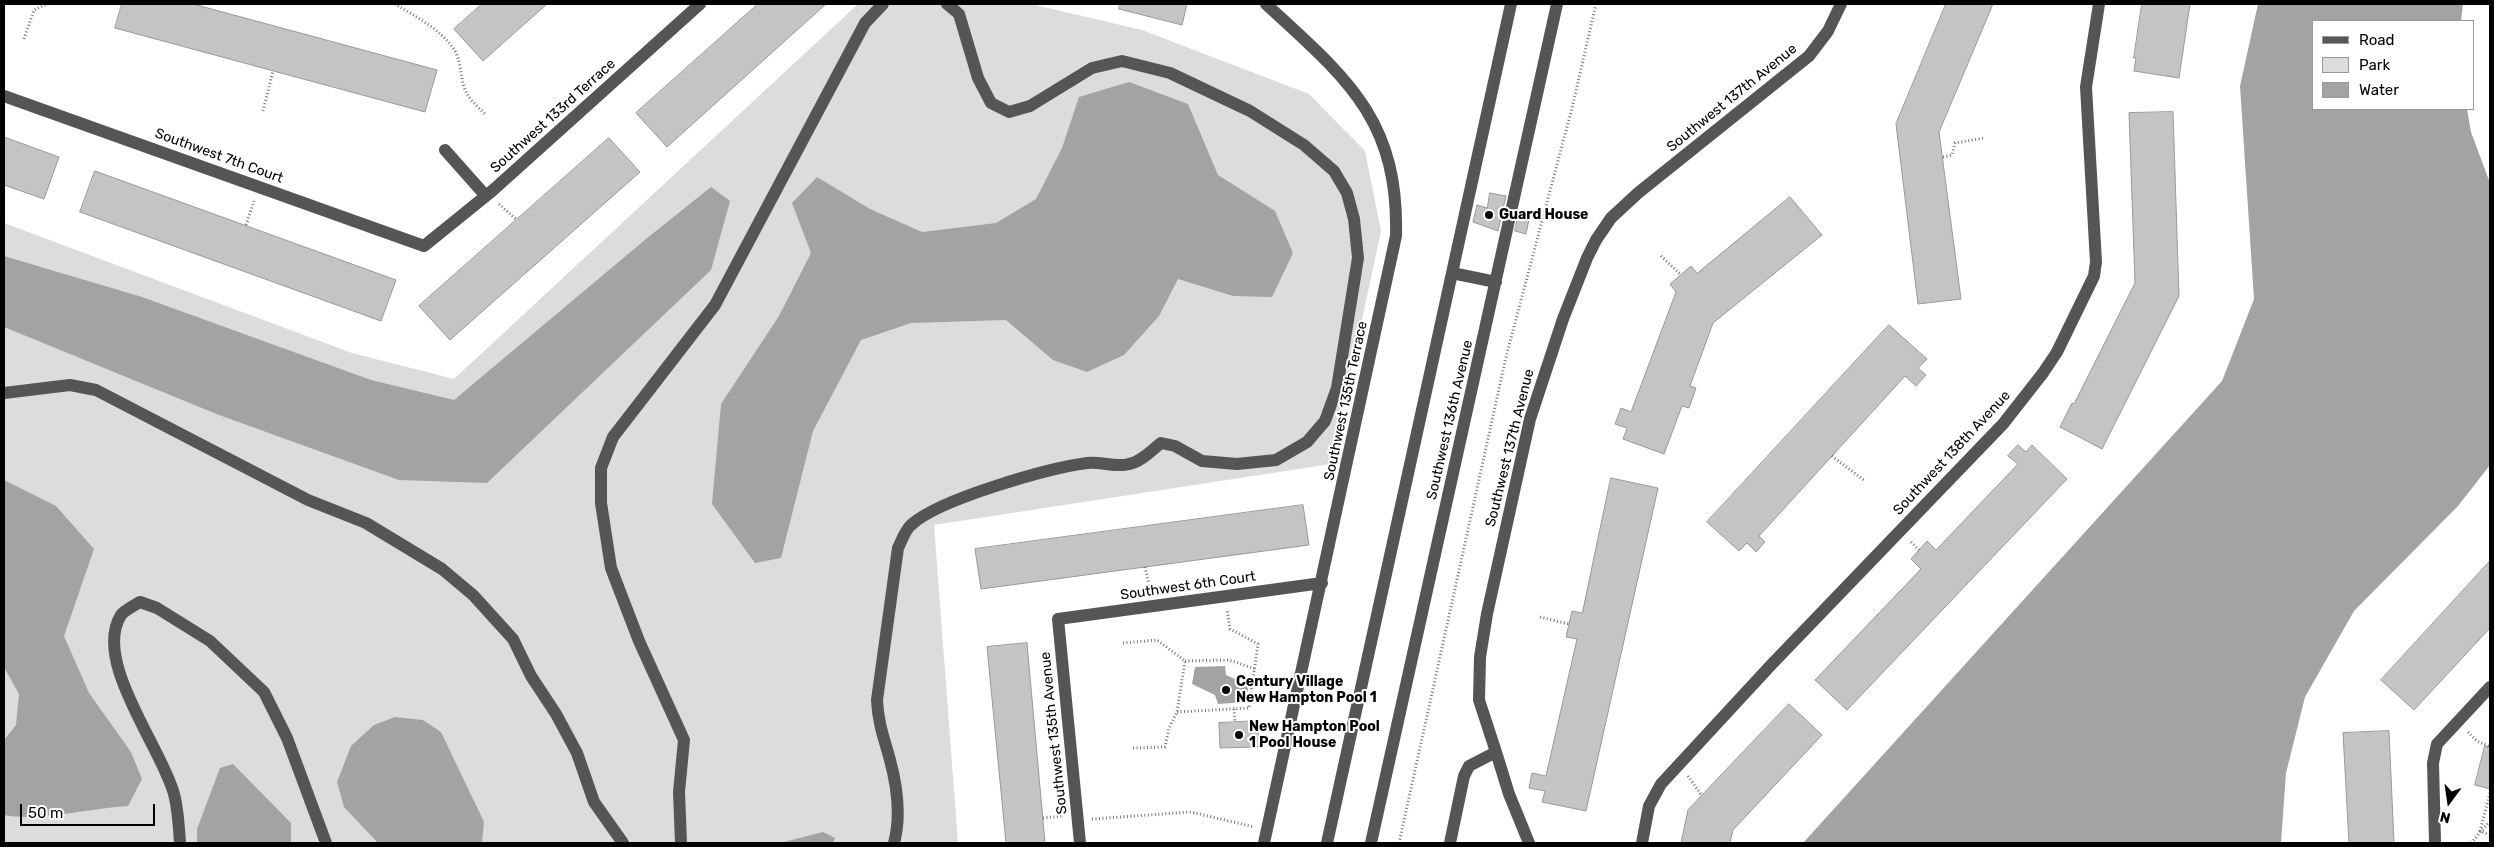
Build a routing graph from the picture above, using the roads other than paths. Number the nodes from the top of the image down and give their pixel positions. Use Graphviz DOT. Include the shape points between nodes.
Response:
graph roads {
  1 [pos="700,4"];
  2 [pos="883,4"];
  3 [pos="947,4"];
  4 [pos="1266,4"];
  5 [pos="1511,4"];
  6 [pos="1557,4"];
  7 [pos="1840,4"];
  8 [pos="2099,4"];
  9 [pos="4,96"];
  10 [pos="445,150"];
  11 [pos="486,194"];
  12 [pos="424,246"];
  13 [pos="1452,273"];
  14 [pos="1496,282"];
  15 [pos="4,393"];
  16 [pos="1322,583"];
  17 [pos="1058,619"];
  18 [pos="2490,687"];
  19 [pos="1496,752"];
  20 [pos="180,843"];
  21 [pos="326,843"];
  22 [pos="623,843"];
  23 [pos="681,843"];
  24 [pos="894,843"];
  25 [pos="1080,843"];
  26 [pos="1264,843"];
  27 [pos="1327,843"];
  28 [pos="1371,843"];
  29 [pos="1450,843"];
  30 [pos="1529,843"];
  31 [pos="1642,843"];
  32 [pos="2435,843"];
  1 -- 11 [label="street, Southwest 133rd Terrace"];
  2 -- 23 [label="street" via="865,23 716,305 613,437 602,468 601,503 611,568 639,641 684,740 679,792"];
  3 -- 24 [label="street" via="959,14 978,78 991,103 1009,112 1030,106 1092,68 1122,61 1170,73 1250,111 1304,145 1334,171 1347,194 1354,219 1358,258 1337,388 1326,421 1307,442 1276,460 1237,464 1202,461 1175,446 1161,443 1129,464 1089,463 1052,470 955,502 927,513 910,525 898,548 877,700 878,722 890,761 898,812"];
  4 -- 16 [label="street, Southwest 135th Terrace" via="1340,73 1360,100 1385,149 1397,210 1396,236"];
  5 -- 13 [label="street, Southwest 136th Avenue"];
  6 -- 14 [label="street, Southwest 136th Avenue"];
  7 -- 19 [label="street, Southwest 137th Avenue" via="1828,31 1810,56 1638,192 1611,218 1590,252 1562,319 1530,419 1487,614 1480,657 1479,700"];
  8 -- 31 [label="street, Southwest 138th Avenue" via="2086,86 2096,262 2094,276 2057,352 2003,424 1661,784 1650,806"];
  9 -- 12 [label="street, Southwest 7th Court"];
  10 -- 11 [label="street"];
  11 -- 12 [label="street, Southwest 133rd Terrace"];
  13 -- 14 [label="street"];
  13 -- 27 [label="street, Southwest 136th Avenue"];
  14 -- 28 [label="street, Southwest 136th Avenue"];
  15 -- 22 [label="street" via="70,385 96,390 308,500 366,523 442,569 473,595 513,640 530,676 577,753 594,802"];
  16 -- 17 [label="street, Southwest 6th Court"];
  16 -- 26 [label="street, Southwest 135th Terrace"];
  17 -- 25 [label="street, Southwest 135th Avenue"];
  18 -- 32 [label="street" via="2437,744 2433,763"];
  19 -- 29 [label="street" via="1469,766"];
  19 -- 30 [label="street, Southwest 137th Avenue"];
  20 -- 21 [label="street" via="174,793 128,694 115,657 115,632 122,614 140,602 157,608 210,642 264,692 287,738"];
}
